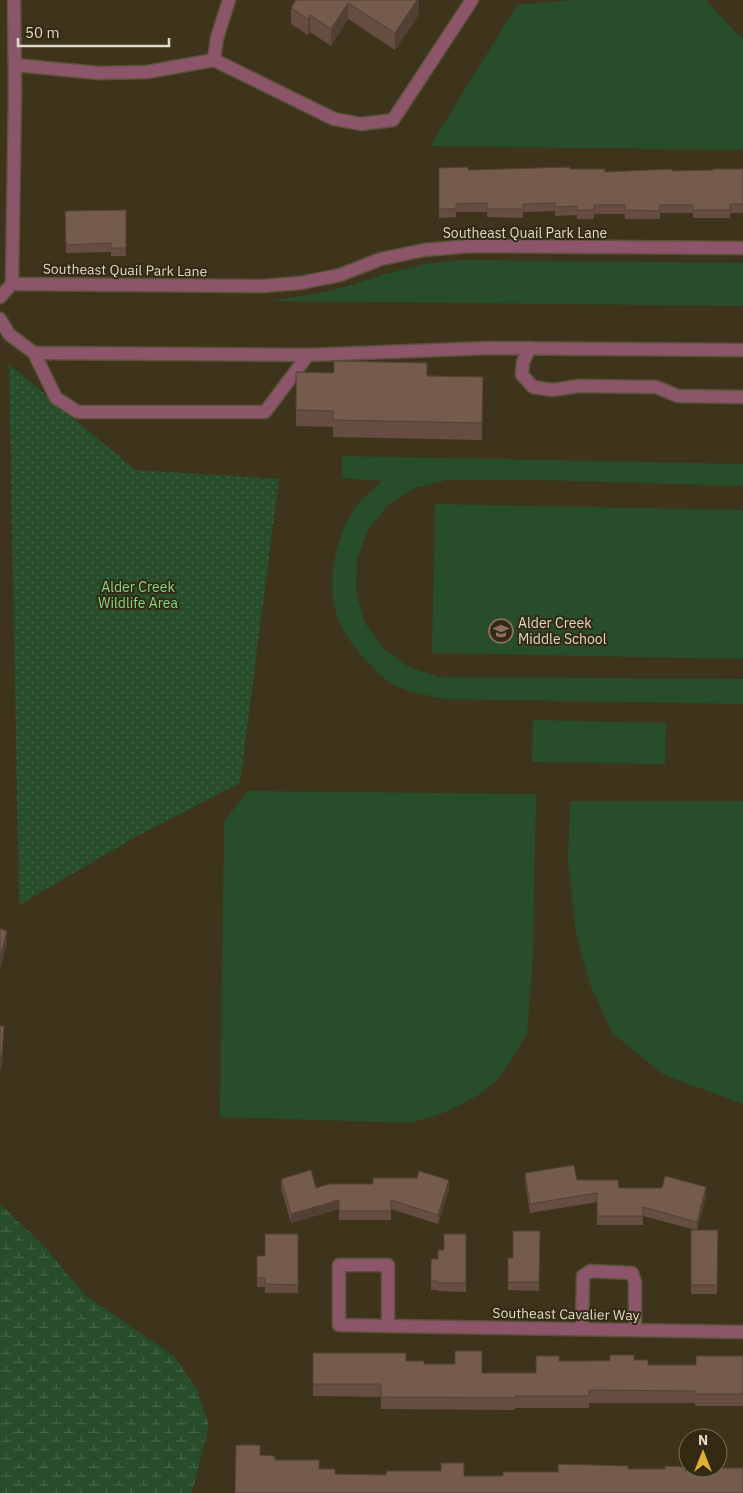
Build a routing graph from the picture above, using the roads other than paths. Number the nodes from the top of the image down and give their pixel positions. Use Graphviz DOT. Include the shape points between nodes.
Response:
graph roads {
  1 [pos="14,0"];
  2 [pos="229,0"];
  3 [pos="472,0"];
  4 [pos="214,60"];
  5 [pos="15,65"];
  6 [pos="743,248"];
  7 [pos="12,284"];
  8 [pos="0,296"];
  9 [pos="0,319"];
  10 [pos="530,348"];
  11 [pos="743,350"];
  12 [pos="34,353"];
  13 [pos="308,355"];
  14 [pos="743,397"];
  15 [pos="388,1326"];
  16 [pos="582,1329"];
  17 [pos="635,1330"];
  18 [pos="743,1332"];
  1 -- 5 [label="street"];
  2 -- 4 [label="street"];
  3 -- 4 [label="street" via="393,120 361,124 334,119"];
  4 -- 5 [label="street" via="147,72 98,73"];
  5 -- 7 [label="street"];
  6 -- 7 [label="street, Southeast Quail Park Lane" via="472,246 424,250 381,259 340,274 300,283 263,286"];
  7 -- 8 [label="street"];
  9 -- 12 [label="street" via="8,334"];
  10 -- 11 [label="street"];
  10 -- 13 [label="street"];
  10 -- 14 [label="street" via="523,362 522,375 533,387 552,390 579,386 656,387 678,396"];
  12 -- 13 [label="street"];
  12 -- 13 [label="street" via="56,398 78,412 265,412"];
  15 -- 15 [label="street, Southeast Cavalier Way" via="388,1265 339,1265 339,1325"];
  15 -- 16 [label="street, Southeast Cavalier Way"];
  16 -- 17 [label="street, Southeast Cavalier Way"];
  16 -- 17 [label="street" via="583,1276 590,1271 632,1273 635,1282"];
  17 -- 18 [label="street, Southeast Cavalier Way"];
}
